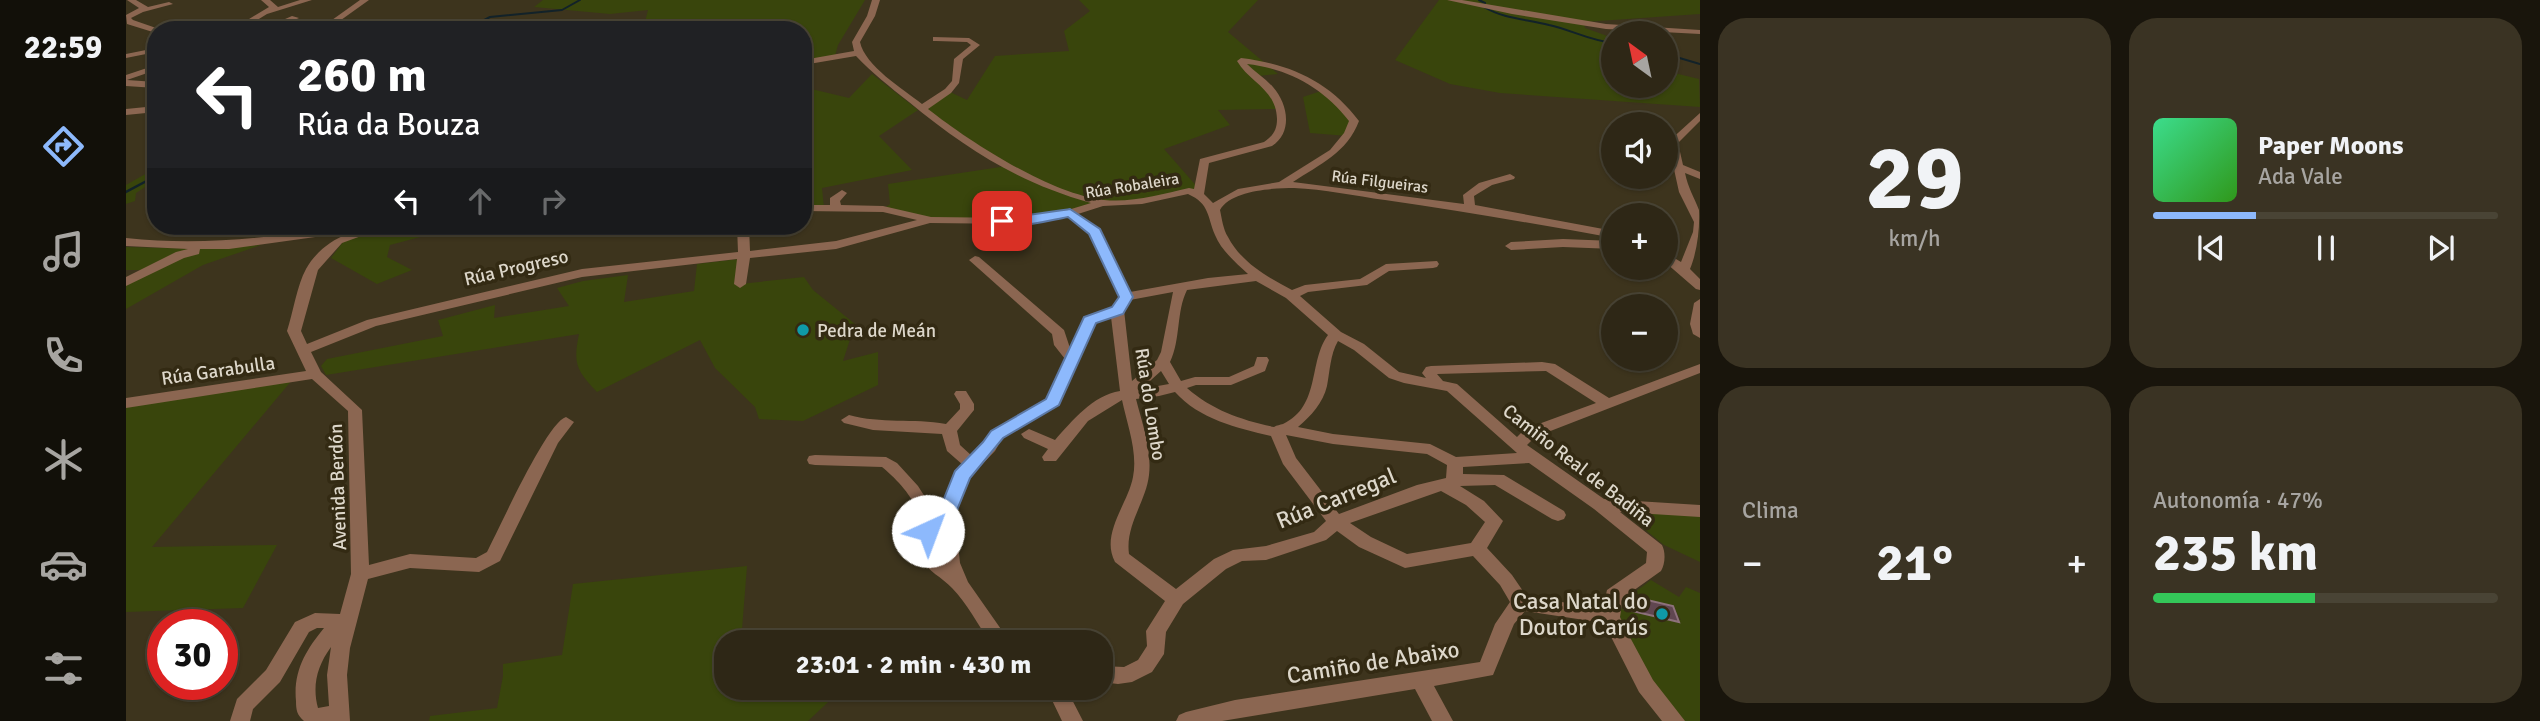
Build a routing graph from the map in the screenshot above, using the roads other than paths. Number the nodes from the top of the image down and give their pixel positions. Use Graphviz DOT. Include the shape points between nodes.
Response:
graph roads {
  1 [pos="131,0"];
  2 [pos="265,0"];
  3 [pos="308,0"];
  4 [pos="365,0"];
  5 [pos="876,0"];
  6 [pos="1451,0"];
  7 [pos="169,4"];
  8 [pos="144,10"];
  9 [pos="267,12"];
  10 [pos="295,18"];
  11 [pos="251,21"];
  12 [pos="287,21"];
  13 [pos="334,21"];
  14 [pos="128,22"];
  15 [pos="147,28"];
  16 [pos="1698,36"];
  17 [pos="936,39"];
  18 [pos="147,51"];
  19 [pos="858,53"];
  20 [pos="126,57"];
  21 [pos="812,61"];
  22 [pos="147,70"];
  23 [pos="126,80"];
  24 [pos="147,84"];
  25 [pos="147,107"];
  26 [pos="923,108"];
  27 [pos="126,112"];
  28 [pos="1700,116"];
  29 [pos="1679,167"];
  30 [pos="1700,176"];
  31 [pos="1510,177"];
  32 [pos="1282,185"];
  33 [pos="842,193"];
  34 [pos="1198,195"];
  35 [pos="1102,203"];
  36 [pos="812,208"];
  37 [pos="836,208"];
  38 [pos="1474,209"];
  39 [pos="1214,210"];
  40 [pos="1070,213"];
  41 [pos="930,220"];
  42 [pos="1601,233"];
  43 [pos="315,235"];
  44 [pos="333,235"];
  45 [pos="743,235"];
  46 [pos="126,242"];
  47 [pos="1601,244"];
  48 [pos="213,246"];
  49 [pos="1511,246"];
  50 [pos="744,255"];
  51 [pos="975,260"];
  52 [pos="1433,264"];
  53 [pos="1678,266"];
  54 [pos="1684,270"];
  55 [pos="1258,277"];
  56 [pos="126,282"];
  57 [pos="1699,283"];
  58 [pos="740,284"];
  59 [pos="1182,287"];
  60 [pos="1291,295"];
  61 [pos="1126,297"];
  62 [pos="1700,303"];
  63 [pos="1117,310"];
  64 [pos="1700,334"];
  65 [pos="1336,335"];
  66 [pos="304,350"];
  67 [pos="1071,358"];
  68 [pos="1262,360"];
  69 [pos="1163,362"];
  70 [pos="1696,373"];
  71 [pos="315,374"];
  72 [pos="1438,384"];
  73 [pos="1174,386"];
  74 [pos="1128,393"];
  75 [pos="961,394"];
  76 [pos="1605,402"];
  77 [pos="126,404"];
  78 [pos="849,420"];
  79 [pos="566,422"];
  80 [pos="949,430"];
  81 [pos="1281,431"];
  82 [pos="1029,434"];
  83 [pos="1519,444"];
  84 [pos="1532,458"];
  85 [pos="814,460"];
  86 [pos="971,464"];
  87 [pos="1451,476"];
  88 [pos="1600,505"];
  89 [pos="1700,511"];
  90 [pos="947,515"];
  91 [pos="1558,515"];
  92 [pos="1336,522"];
  93 [pos="929,523"];
  94 [pos="1477,549"];
  95 [pos="360,574"];
  96 [pos="960,585"];
  97 [pos="1176,599"];
  98 [pos="1521,603"];
  99 [pos="1611,617"];
  100 [pos="344,620"];
  101 [pos="992,630"];
  102 [pos="1113,674"];
  103 [pos="1421,681"];
  104 [pos="1061,700"];
  105 [pos="341,717"];
  106 [pos="240,721"];
  107 [pos="1073,721"];
  108 [pos="1186,721"];
  109 [pos="1443,721"];
  110 [pos="1675,721"];
  1 -- 8 [label="street"];
  2 -- 9 [label="street" via="274,7"];
  3 -- 9 [label="street"];
  4 -- 13 [label="street"];
  5 -- 19 [label="street" via="856,42"];
  6 -- 16 [label="street" via="1550,18"];
  7 -- 8 [label="street"];
  8 -- 14 [label="street" via="127,16"];
  9 -- 11 [label="street"];
  10 -- 12 [label="street"];
  14 -- 15 [label="street"];
  17 -- 26 [label="street" via="969,40 976,45 962,54 954,67 956,81"];
  18 -- 20 [label="street"];
  19 -- 21 [label="street"];
  19 -- 26 [label="street"];
  22 -- 23 [label="street"];
  23 -- 24 [label="street"];
  25 -- 27 [label="street"];
  26 -- 35 [label="street" via="950,131 1014,170 1056,190"];
  28 -- 29 [label="street" via="1673,142"];
  29 -- 30 [label="street"];
  29 -- 54 [label="street" via="1684,192 1700,222"];
  31 -- 38 [label="street" via="1489,181 1468,195"];
  32 -- 34 [label="street, Rúa Robaleira" via="1334,152 1354,121 1328,93 1294,70 1240,62 1274,93 1281,133 1268,144 1204,161"];
  32 -- 38 [label="street, Rúa Filgueiras"];
  32 -- 39 [label="street" via="1230,196"];
  33 -- 37 [label="street" via="834,200"];
  34 -- 35 [label="street, Rúa Robaleira" via="1189,191"];
  34 -- 39 [label="street, Rúa Robaleira"];
  35 -- 40 [label="street, Rúa Robaleira"];
  36 -- 37 [label="street"];
  37 -- 41 [label="street" via="883,209"];
  38 -- 42 [label="street, Rúa Filgueiras"];
  39 -- 55 [label="street, Camiño Real de Badiña" via="1221,236"];
  40 -- 41 [label="street, Rúa Progreso" via="1027,221"];
  40 -- 61 [label="street" via="1095,232"];
  41 -- 50 [label="street, Rúa Progreso" via="836,246"];
  43 -- 48 [label="street"];
  44 -- 66 [label="street, Avenida Berdón" via="312,269 299,309 294,331"];
  45 -- 50 [label="street"];
  46 -- 48 [label="street"];
  47 -- 49 [label="street"];
  48 -- 56 [label="street" via="180,255"];
  50 -- 58 [label="street"];
  50 -- 66 [label="street, Rúa Progreso" via="582,273 372,324"];
  51 -- 67 [label="street" via="1059,333"];
  52 -- 60 [label="street" via="1386,268 1363,282"];
  53 -- 54 [label="street"];
  54 -- 57 [label="street"];
  55 -- 59 [label="street"];
  55 -- 60 [label="street, Camiño Real de Badiña"];
  59 -- 61 [label="street"];
  59 -- 69 [label="street" via="1177,293 1174,336"];
  60 -- 65 [label="street, Camiño Real de Badiña"];
  61 -- 63 [label="street"];
  62 -- 64 [label="street"];
  63 -- 67 [label="street" via="1089,321"];
  63 -- 74 [label="street, Rúa do Lombo"];
  65 -- 72 [label="street, Camiño Real de Badiña" via="1394,375"];
  65 -- 81 [label="street" via="1329,341 1311,406"];
  66 -- 71 [label="street, Avenida Berdón"];
  67 -- 86 [label="street" via="1053,402 1004,428"];
  68 -- 73 [label="street" via="1260,368 1231,382 1195,381"];
  69 -- 73 [label="street"];
  69 -- 74 [label="street"];
  70 -- 76 [label="street"];
  71 -- 77 [label="street, Rúa Garabulla"];
  71 -- 95 [label="street, Avenida Berdón" via="355,410"];
  72 -- 76 [label="street" via="1431,370 1542,366"];
  72 -- 83 [label="street, Camiño Real de Badiña" via="1452,387"];
  73 -- 74 [label="street" via="1147,394"];
  73 -- 81 [label="street" via="1205,410"];
  74 -- 82 [label="street" via="1083,418 1054,452"];
  74 -- 97 [label="street, Rúa do Lombo" via="1141,482 1118,549 1121,557"];
  75 -- 80 [label="street" via="967,410"];
  76 -- 83 [label="street" via="1531,433"];
  78 -- 80 [label="street"];
  79 -- 95 [label="street" via="551,442 494,556 480,565 410,561"];
  80 -- 86 [label="street" via="953,447"];
  81 -- 87 [label="street" via="1430,449 1443,454"];
  81 -- 92 [label="street" via="1289,460"];
  83 -- 84 [label="street, Camiño Real de Badiña"];
  84 -- 87 [label="street"];
  84 -- 88 [label="street, Camiño Real de Badiña"];
  85 -- 93 [label="street" via="886,462 901,474"];
  86 -- 90 [label="street"];
  87 -- 91 [label="street, Rúa Carregal" via="1498,479"];
  87 -- 92 [label="street, Rúa Carregal"];
  87 -- 94 [label="street" via="1494,521"];
  88 -- 89 [label="street"];
  88 -- 99 [label="street, Camiño Real de Badiña" via="1656,550 1655,566 1614,596"];
  90 -- 93 [label="street"];
  90 -- 96 [label="street" via="951,563"];
  92 -- 94 [label="street" via="1405,561"];
  92 -- 97 [label="street, Rúa Carregal" via="1320,536 1239,555 1220,564"];
  93 -- 96 [label="street" via="926,551"];
  94 -- 98 [label="street"];
  95 -- 100 [label="street, Avenida Berdón"];
  96 -- 101 [label="street"];
  97 -- 102 [label="street, Rúa Carregal" via="1156,631 1155,656 1126,675"];
  98 -- 99 [label="street"];
  98 -- 103 [label="street, Camiño de Abaixo" via="1509,612 1497,652 1486,669"];
  99 -- 110 [label="street" via="1646,686"];
  100 -- 105 [label="street, Avenida Berdón" via="337,675"];
  100 -- 105 [label="street" via="314,654 304,676 307,712 315,717"];
  100 -- 106 [label="street" via="315,620 302,627 273,676 244,705"];
  103 -- 108 [label="street, Camiño de Abaixo" via="1235,709"];
  103 -- 109 [label="street"];
  104 -- 107 [label="street"];
}
